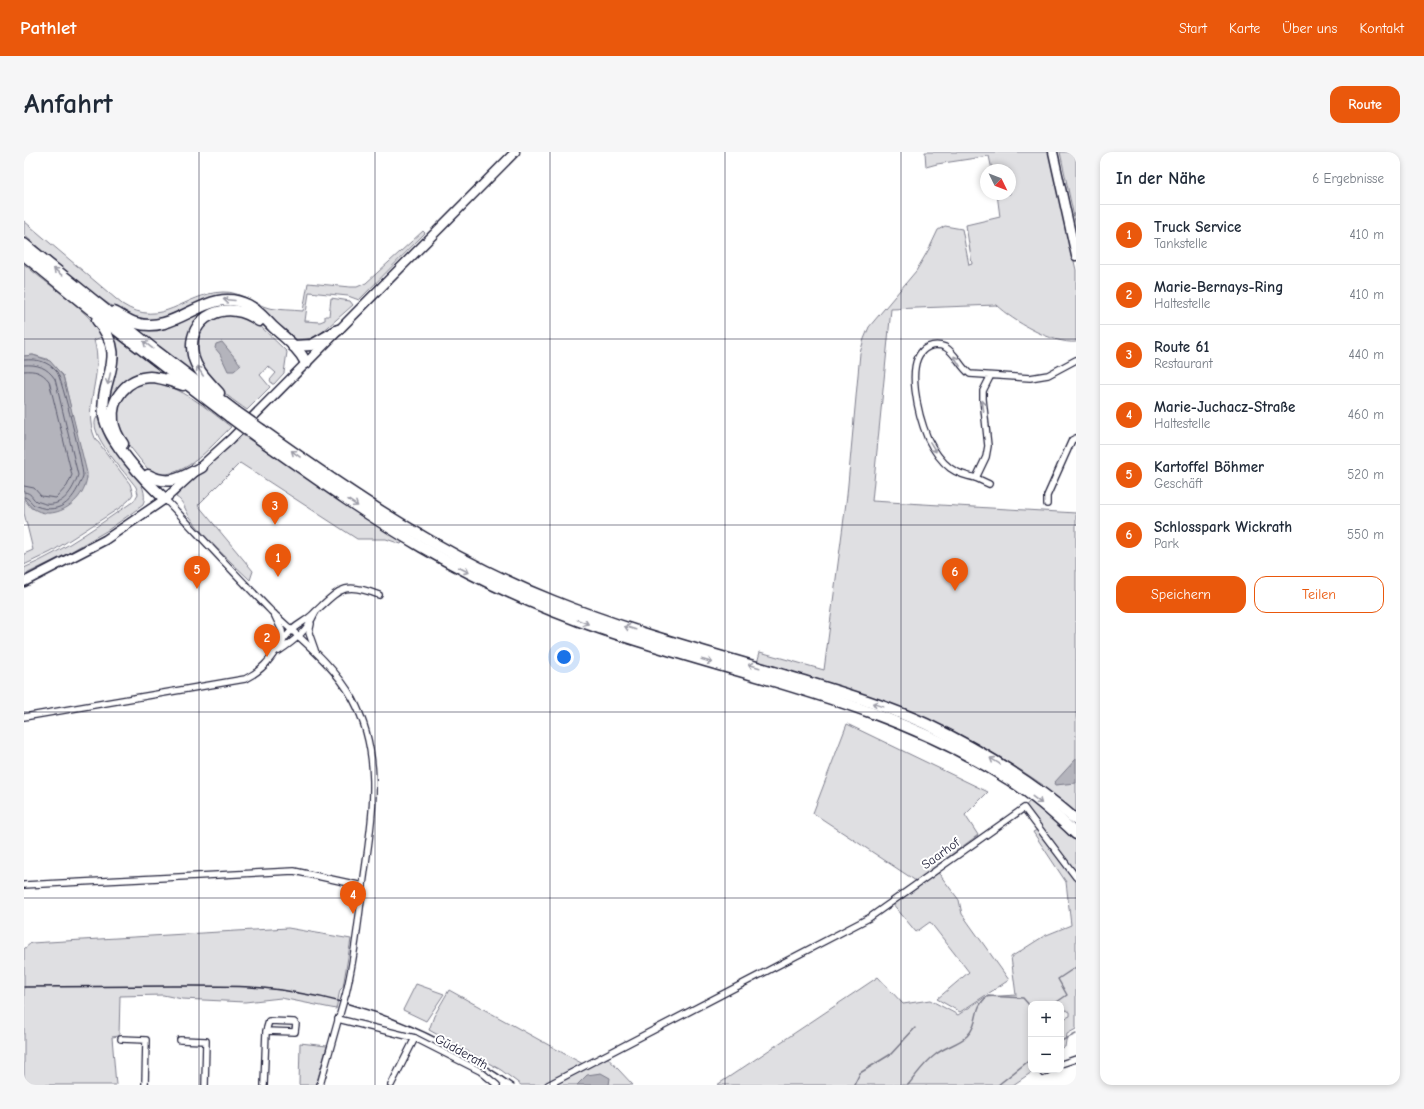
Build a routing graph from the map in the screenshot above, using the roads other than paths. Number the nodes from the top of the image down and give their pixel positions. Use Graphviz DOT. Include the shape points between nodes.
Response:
graph roads {
  1 [pos="515,152"];
  2 [pos="1053,152"];
  3 [pos="24,244"];
  4 [pos="24,254"];
  5 [pos="1076,256"];
  6 [pos="87,302"];
  7 [pos="338,330"];
  8 [pos="294,346"];
  9 [pos="1076,360"];
  10 [pos="306,363"];
  11 [pos="990,377"];
  12 [pos="189,387"];
  13 [pos="233,414"];
  14 [pos="1076,438"];
  15 [pos="202,467"];
  16 [pos="148,475"];
  17 [pos="976,478"];
  18 [pos="989,484"];
  19 [pos="165,499"];
  20 [pos="1046,504"];
  21 [pos="24,582"];
  22 [pos="379,595"];
  23 [pos="273,612"];
  24 [pos="315,613"];
  25 [pos="311,622"];
  26 [pos="293,630"];
  27 [pos="299,636"];
  28 [pos="283,643"];
  29 [pos="317,653"];
  30 [pos="275,654"];
  31 [pos="24,717"];
  32 [pos="1055,808"];
  33 [pos="1076,820"];
  34 [pos="1076,834"];
  35 [pos="1076,878"];
  36 [pos="24,885"];
  37 [pos="363,886"];
  38 [pos="339,1017"];
  39 [pos="266,1031"];
  40 [pos="416,1038"];
  41 [pos="121,1039"];
  42 [pos="180,1040"];
  43 [pos="1076,1059"];
  44 [pos="1064,1063"];
  45 [pos="145,1085"];
  46 [pos="205,1085"];
  47 [pos="264,1085"];
  48 [pos="320,1085"];
  49 [pos="391,1085"];
  50 [pos="497,1085"];
  51 [pos="548,1085"];
  1 -- 7 [label="main road"];
  2 -- 5 [label="main road"];
  6 -- 3 [label="highway, one-way"];
  4 -- 6 [label="highway"];
  8 -- 6 [label="highway, one-way" via="255,310 234,300 216,300 174,320 151,325 135,323"];
  6 -- 12 [label="highway"];
  13 -- 6 [label="highway, one-way"];
  6 -- 19 [label="highway, one-way" via="106,331 112,352 112,368 104,405 106,425 118,446"];
  7 -- 8 [label="highway" via="312,345"];
  7 -- 10 [label="main road"];
  8 -- 10 [label="highway"];
  9 -- 11 [label="street" via="1048,375"];
  13 -- 10 [label="highway, one-way" via="204,377 193,356 194,335 206,318 218,311 229,309 246,312 260,321 299,360"];
  10 -- 15 [label="main road"];
  17 -- 11 [label="street, one-way" via="988,446 983,390"];
  11 -- 17 [label="street, one-way" via="970,374 945,347 936,345 924,349 919,354 916,364 916,404 928,440 950,468"];
  12 -- 13 [label="highway"];
  12 -- 16 [label="highway" via="156,378 142,378 128,384 117,398 112,415 115,429 123,444"];
  13 -- 32 [label="highway, bridge" via="353,503 422,547 495,585 602,629 890,719 1025,785"];
  14 -- 20 [label="street" via="1072,440 1047,496"];
  15 -- 16 [label="highway" via="169,481"];
  15 -- 19 [label="main road"];
  16 -- 19 [label="highway" via="159,487"];
  17 -- 18 [label="street"];
  19 -- 21 [label="main road" via="105,540"];
  19 -- 23 [label="street"];
  22 -- 24 [label="street" via="361,588 341,590 333,594"];
  23 -- 26 [label="street"];
  23 -- 28 [label="street" via="282,631"];
  24 -- 25 [label="street"];
  24 -- 26 [label="street"];
  25 -- 27 [label="street"];
  25 -- 29 [label="street" via="309,633"];
  26 -- 27 [label="street"];
  26 -- 28 [label="street"];
  27 -- 29 [label="street"];
  27 -- 30 [label="street"];
  28 -- 30 [label="street"];
  29 -- 37 [label="street" via="352,698 363,721 371,750 375,790"];
  30 -- 31 [label="street" via="255,674 245,679"];
  32 -- 33 [label="highway"];
  32 -- 34 [label="highway"];
  35 -- 51 [label="street, Saarhof" via="1024,808 869,918"];
  36 -- 37 [label="street" via="294,871"];
  37 -- 38 [label="street, bridge" via="352,966"];
  38 -- 40 [label="street, Güdderath"];
  38 -- 48 [label="street"];
  39 -- 39 [label="street" via="295,1032 296,1024 270,1021"];
  39 -- 47 [label="street"];
  40 -- 49 [label="street, Güdderath"];
  40 -- 50 [label="street, Güdderath" via="480,1071"];
  41 -- 45 [label="street" via="146,1040"];
  42 -- 46 [label="street" via="206,1041"];
  43 -- 44 [label="street"];
}
